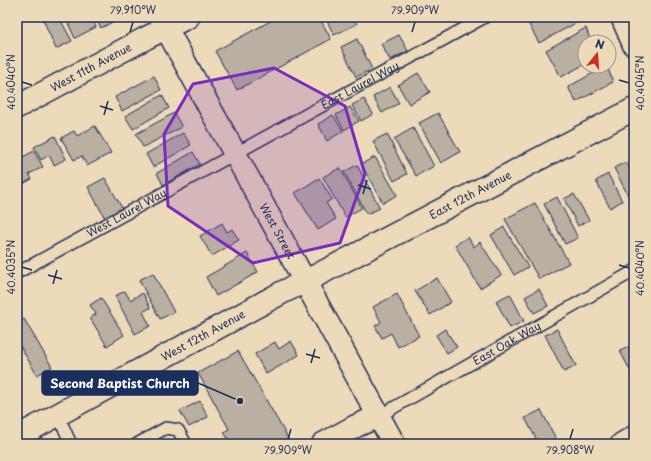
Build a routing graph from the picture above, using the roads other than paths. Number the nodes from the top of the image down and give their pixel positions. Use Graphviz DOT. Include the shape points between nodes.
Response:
graph roads {
  1 [pos="188,17"];
  2 [pos="485,17"];
  3 [pos="622,17"];
  4 [pos="163,23"];
  5 [pos="634,45"];
  6 [pos="17,107"];
  7 [pos="634,109"];
  8 [pos="236,154"];
  9 [pos="634,271"];
  10 [pos="17,273"];
  11 [pos="306,281"];
  12 [pos="58,415"];
  13 [pos="379,416"];
  14 [pos="17,437"];
  15 [pos="634,437"];
  16 [pos="71,444"];
  17 [pos="137,444"];
  18 [pos="186,444"];
  19 [pos="323,444"];
  20 [pos="394,444"];
  21 [pos="622,444"];
  1 -- 4 [label="street, West 11th Avenue"];
  2 -- 8 [label="lane, East Laurel Way"];
  3 -- 5 [label="street"];
  4 -- 6 [label="street, West 11th Avenue" via="146,38"];
  4 -- 8 [label="street, West Street"];
  7 -- 11 [label="street, East 12th Avenue"];
  8 -- 10 [label="lane, West Laurel Way"];
  8 -- 11 [label="street, West Street"];
  9 -- 13 [label="lane, East Oak Way"];
  11 -- 12 [label="street, West 12th Avenue"];
  11 -- 13 [label="street, West Street"];
  12 -- 14 [label="street, West 12th Avenue"];
  12 -- 16 [label="lane"];
  13 -- 19 [label="street"];
  13 -- 20 [label="street, West Street"];
  15 -- 21 [label="street"];
  17 -- 18 [label="lane" via="166,428 178,430"];
}
